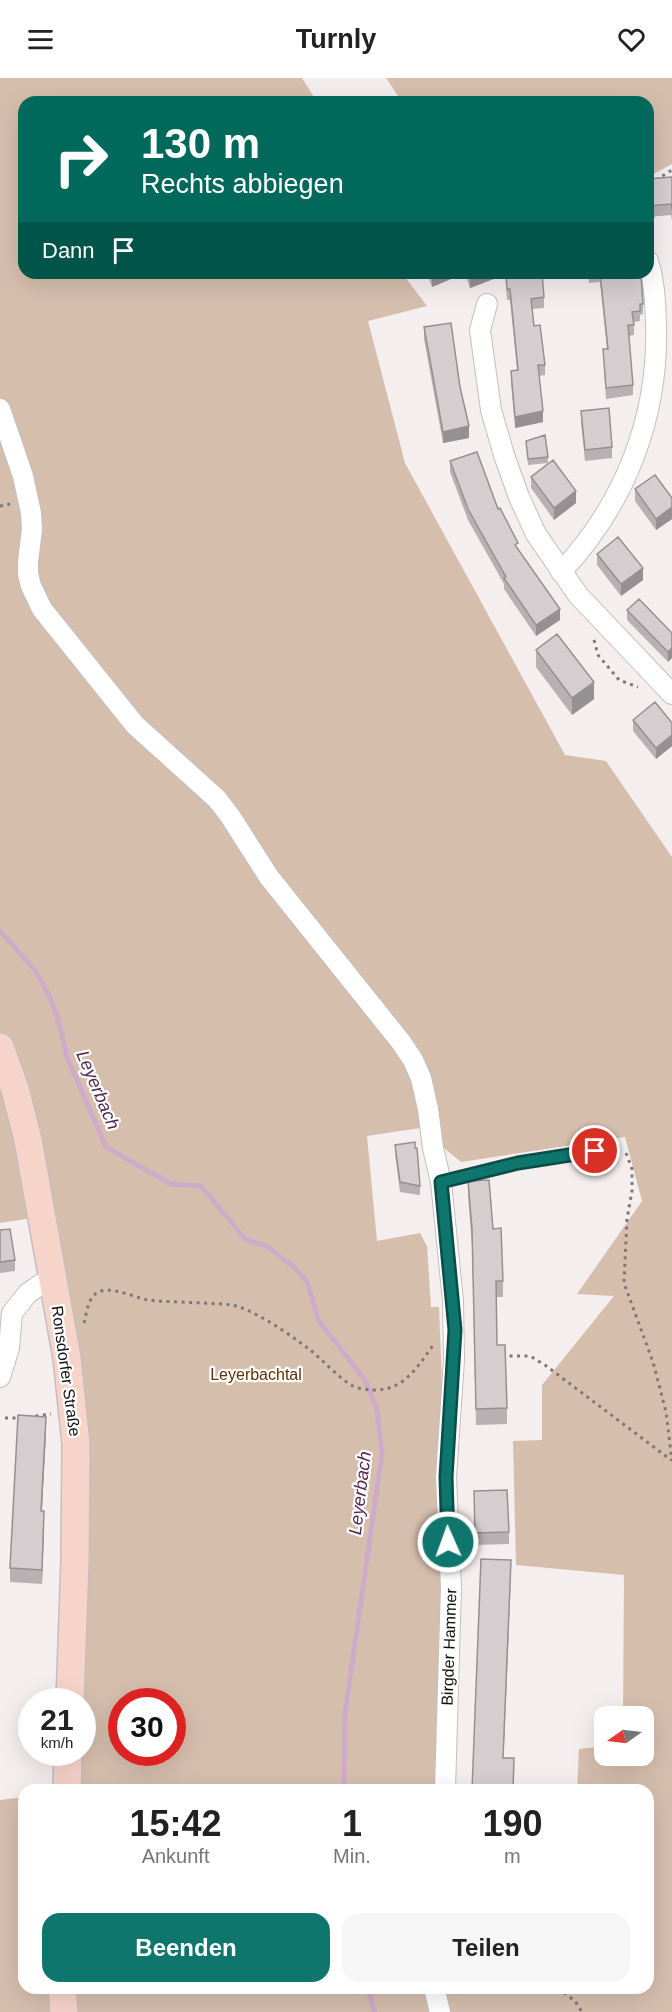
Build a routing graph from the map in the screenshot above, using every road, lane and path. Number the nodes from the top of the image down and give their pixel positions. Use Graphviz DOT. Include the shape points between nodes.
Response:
graph roads {
  1 [pos="672,170"];
  2 [pos="654,181"];
  3 [pos="654,279"];
  4 [pos="487,304"];
  5 [pos="0,409"];
  6 [pos="561,572"];
  7 [pos="672,694"];
  8 [pos="0,1047"];
  9 [pos="614,1148"];
  10 [pos="441,1182"];
  11 [pos="52,1277"];
  12 [pos="88,1307"];
  13 [pos="437,1340"];
  14 [pos="497,1356"];
  15 [pos="0,1377"];
  16 [pos="49,1414"];
  17 [pos="35,1416"];
  18 [pos="5,1418"];
  19 [pos="35,1423"];
  20 [pos="672,1461"];
  21 [pos="70,1688"];
  22 [pos="68,1766"];
  23 [pos="67,1784"];
  24 [pos="445,1784"];
  25 [pos="62,1994"];
  26 [pos="436,1994"];
  27 [pos="566,1994"];
  28 [pos="64,2012"];
  29 [pos="440,2012"];
  30 [pos="582,2012"];
  1 -- 2 [label="path"];
  3 -- 6 [label="street" via="657,351 645,427 605,514"];
  4 -- 6 [label="street" via="480,330 497,433 536,534"];
  5 -- 10 [label="street, Birgder Hammer" via="31,513 28,574 42,609 135,725 217,799 269,877 401,1042 421,1078"];
  6 -- 7 [label="street"];
  8 -- 11 [label="main road, Ronsdorfer Straße" via="28,1140"];
  9 -- 10 [label="lane" via="518,1163"];
  9 -- 20 [label="path" via="624,1150 632,1169 624,1283 653,1362 666,1412"];
  10 -- 24 [label="street, Birgder Hammer" via="455,1330 446,1477 452,1587"];
  11 -- 15 [label="street" via="28,1293 12,1313 9,1348"];
  11 -- 21 [label="main road, Ronsdorfer Straße" via="67,1358 76,1444"];
  12 -- 13 [label="path" via="95,1294 108,1290 148,1299 226,1303 263,1318 357,1388 381,1390 404,1382"];
  14 -- 20 [label="path" via="530,1356"];
  16 -- 17 [label="path"];
  17 -- 18 [label="path"];
  17 -- 19 [label="path"];
  22 -- 23 [label="main road"];
  25 -- 28 [label="main road"];
  26 -- 29 [label="street"];
  27 -- 30 [label="path"];
}
